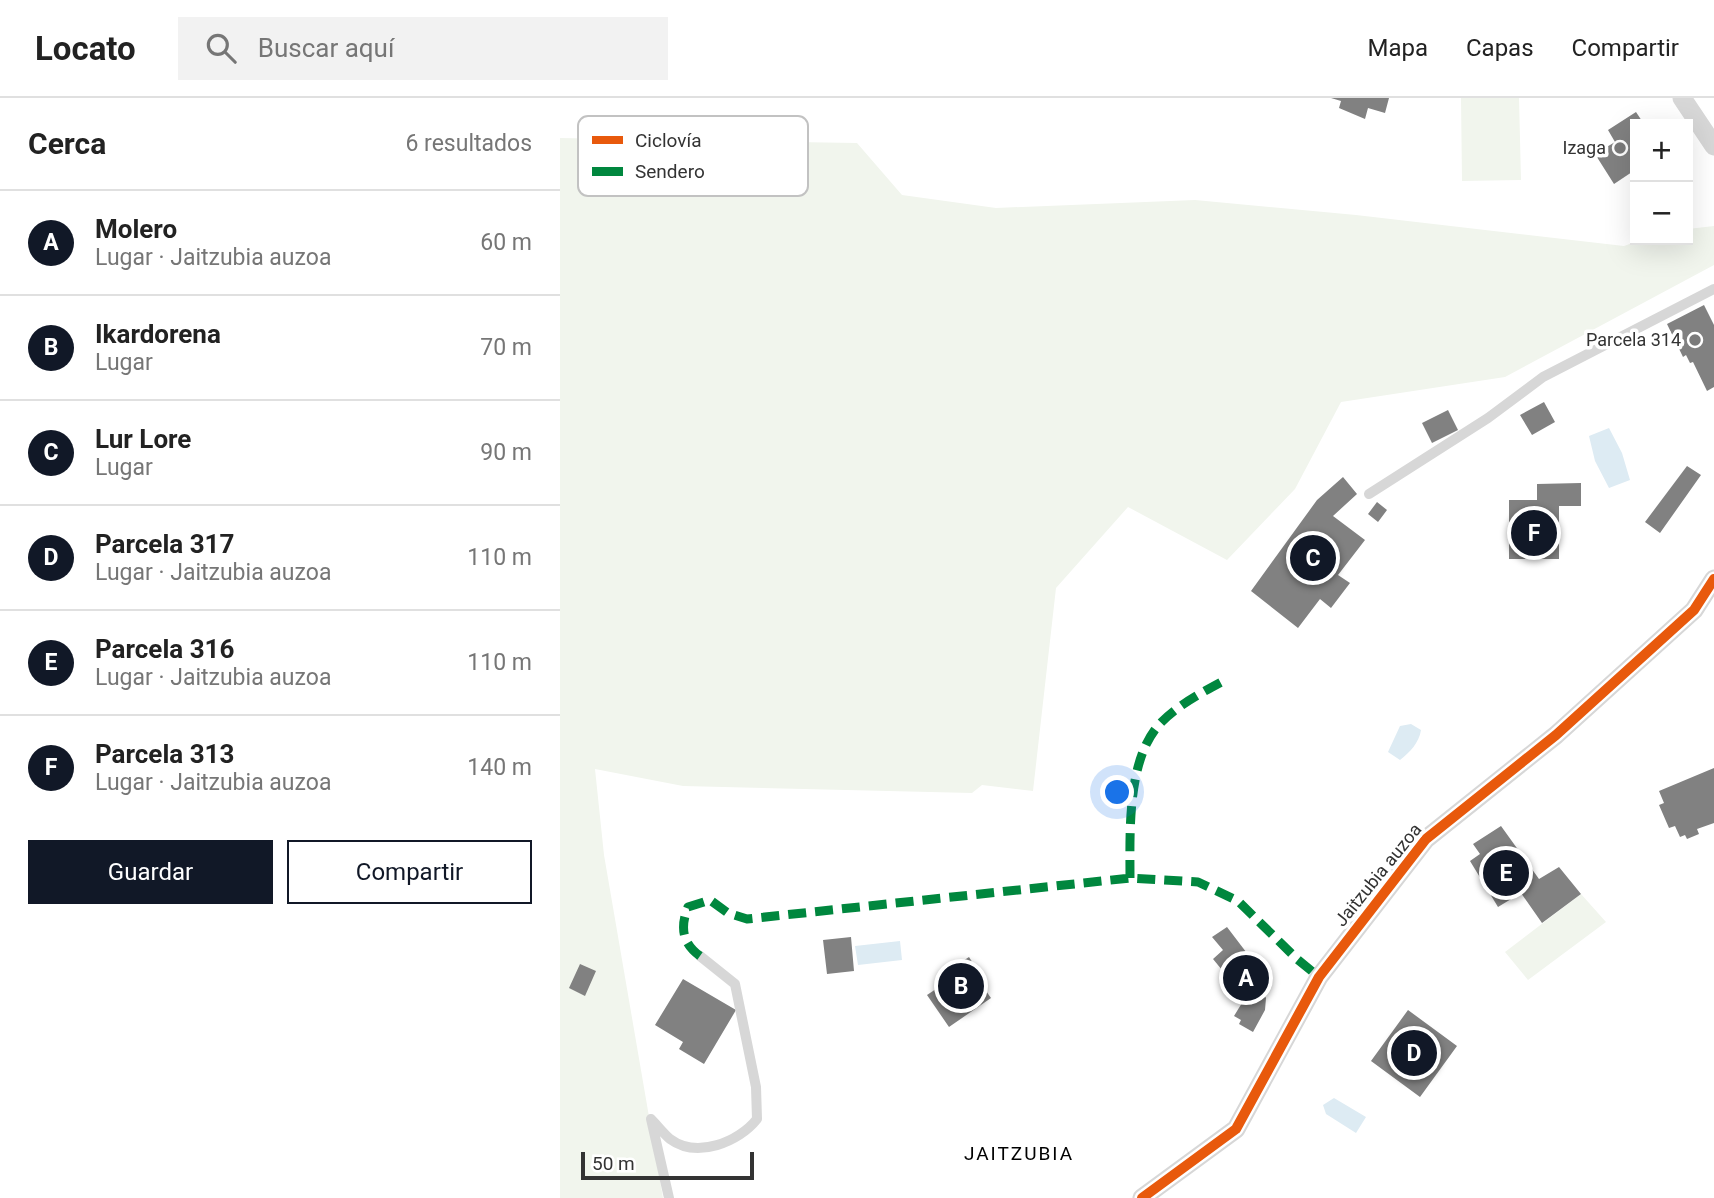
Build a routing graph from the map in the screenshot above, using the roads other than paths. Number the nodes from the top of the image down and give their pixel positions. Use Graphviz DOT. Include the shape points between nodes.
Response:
graph roads {
  1 [pos="1682,98"];
  2 [pos="1714,146"];
  3 [pos="1714,289"];
  4 [pos="1368,494"];
  5 [pos="1714,579"];
  6 [pos="700,956"];
  7 [pos="669,1198"];
  8 [pos="1142,1198"];
  1 -- 2 [label="street"];
  3 -- 4 [label="lane" via="1543,377 1489,418"];
  5 -- 8 [label="street, Jaitzubia auzoa" via="1694,610 1556,735 1426,839 1319,976 1236,1129"];
  6 -- 7 [label="lane" via="735,984 756,1087 757,1119 746,1133 706,1148 672,1140 651,1119"];
}
